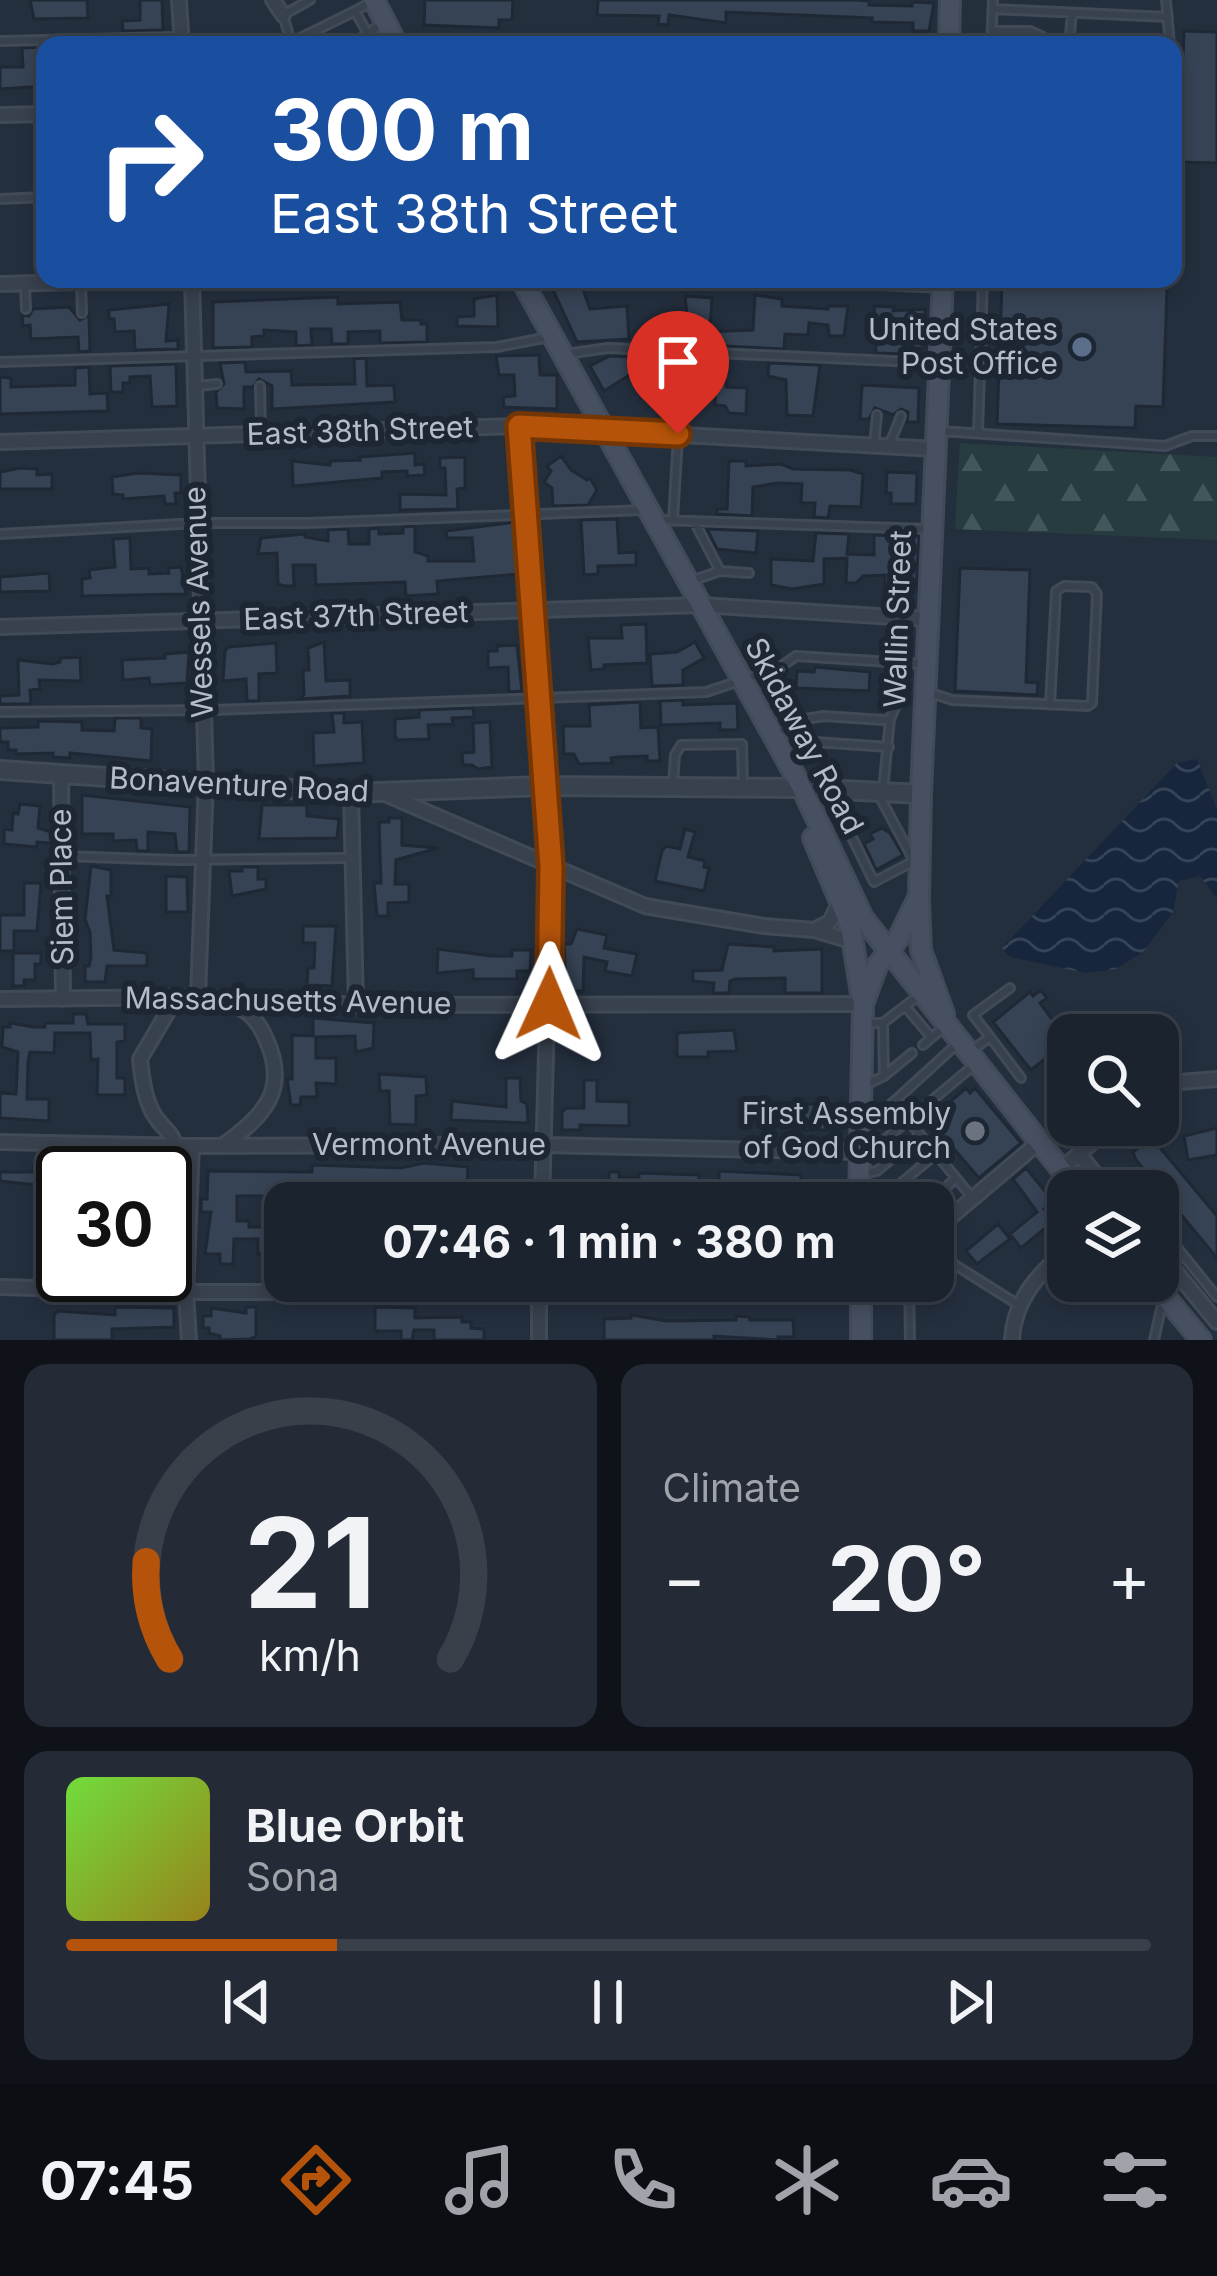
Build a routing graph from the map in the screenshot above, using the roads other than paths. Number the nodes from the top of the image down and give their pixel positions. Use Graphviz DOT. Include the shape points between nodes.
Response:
graph roads {
  1 [pos="179,0"];
  2 [pos="273,0"];
  3 [pos="310,0"];
  4 [pos="374,0"];
  5 [pos="950,0"];
  6 [pos="1166,0"];
  7 [pos="993,4"];
  8 [pos="355,11"];
  9 [pos="1072,13"];
  10 [pos="283,16"];
  11 [pos="1168,17"];
  12 [pos="376,28"];
  13 [pos="992,31"];
  14 [pos="182,36"];
  15 [pos="289,36"];
  16 [pos="307,36"];
  17 [pos="364,36"];
  18 [pos="386,36"];
  19 [pos="949,36"];
  20 [pos="992,36"];
  21 [pos="1036,36"];
  22 [pos="1070,36"];
  23 [pos="1169,36"];
  24 [pos="0,41"];
  25 [pos="36,41"];
  26 [pos="36,114"];
  27 [pos="0,115"];
  28 [pos="36,197"];
  29 [pos="0,199"];
  30 [pos="24,283"];
  31 [pos="36,283"];
  32 [pos="0,284"];
  33 [pos="81,288"];
  34 [pos="194,288"];
  35 [pos="526,288"];
  36 [pos="942,288"];
  37 [pos="983,288"];
  38 [pos="26,310"];
  39 [pos="82,313"];
  40 [pos="553,336"];
  41 [pos="563,355"];
  42 [pos="192,357"];
  43 [pos="0,362"];
  44 [pos="939,364"];
  45 [pos="218,384"];
  46 [pos="260,386"];
  47 [pos="187,392"];
  48 [pos="877,415"];
  49 [pos="901,416"];
  50 [pos="519,426"];
  51 [pos="603,429"];
  52 [pos="261,434"];
  53 [pos="678,434"];
  54 [pos="978,434"];
  55 [pos="193,436"];
  56 [pos="1217,436"];
  57 [pos="937,440"];
  58 [pos="0,442"];
  59 [pos="882,446"];
  60 [pos="526,512"];
  61 [pos="658,516"];
  62 [pos="694,521"];
  63 [pos="196,524"];
  64 [pos="932,529"];
  65 [pos="0,534"];
  66 [pos="720,572"];
  67 [pos="749,572"];
  68 [pos="688,582"];
  69 [pos="700,604"];
  70 [pos="535,609"];
  71 [pos="928,619"];
  72 [pos="199,622"];
  73 [pos="0,627"];
  74 [pos="926,664"];
  75 [pos="895,665"];
  76 [pos="778,668"];
  77 [pos="742,681"];
  78 [pos="925,691"];
  79 [pos="539,698"];
  80 [pos="1050,704"];
  81 [pos="202,707"];
  82 [pos="0,712"];
  83 [pos="890,719"];
  84 [pos="800,720"];
  85 [pos="773,736"];
  86 [pos="889,747"];
  87 [pos="0,770"];
  88 [pos="61,775"];
  89 [pos="206,782"];
  90 [pos="543,787"];
  91 [pos="673,787"];
  92 [pos="743,788"];
  93 [pos="802,788"];
  94 [pos="845,790"];
  95 [pos="382,792"];
  96 [pos="351,793"];
  97 [pos="882,793"];
  98 [pos="921,794"];
  99 [pos="811,808"];
  100 [pos="62,856"];
  101 [pos="352,858"];
  102 [pos="203,859"];
  103 [pos="918,859"];
  104 [pos="551,867"];
  105 [pos="919,896"];
  106 [pos="840,902"];
  107 [pos="814,930"];
  108 [pos="855,942"];
  109 [pos="887,952"];
  110 [pos="1010,988"];
  111 [pos="198,997"];
  112 [pos="176,998"];
  113 [pos="0,999"];
  114 [pos="63,999"];
  115 [pos="913,1000"];
  116 [pos="224,1001"];
  117 [pos="549,1004"];
  118 [pos="356,1006"];
  119 [pos="870,1017"];
  120 [pos="939,1031"];
  121 [pos="990,1036"];
  122 [pos="923,1045"];
  123 [pos="912,1053"];
  124 [pos="968,1053"];
  125 [pos="884,1076"];
  126 [pos="1022,1078"];
  127 [pos="1217,1079"];
  128 [pos="1179,1082"];
  129 [pos="861,1088"];
  130 [pos="893,1102"];
  131 [pos="860,1115"];
  132 [pos="909,1122"];
  133 [pos="920,1135"];
  134 [pos="0,1142"];
  135 [pos="175,1143"];
  136 [pos="1038,1143"];
  137 [pos="224,1144"];
  138 [pos="544,1145"];
  139 [pos="192,1146"];
  140 [pos="1088,1146"];
  141 [pos="858,1150"];
  142 [pos="936,1154"];
  143 [pos="1079,1154"];
  144 [pos="1060,1170"];
  145 [pos="1092,1170"];
  146 [pos="859,1174"];
  147 [pos="956,1178"];
  148 [pos="543,1182"];
  149 [pos="859,1182"];
  150 [pos="903,1182"];
  151 [pos="952,1182"];
  152 [pos="973,1198"];
  153 [pos="954,1214"];
  154 [pos="1179,1250"];
  155 [pos="954,1264"];
  156 [pos="1047,1266"];
  157 [pos="1179,1275"];
  158 [pos="0,1287"];
  159 [pos="36,1288"];
  160 [pos="264,1291"];
  161 [pos="192,1292"];
  162 [pos="1217,1297"];
  163 [pos="187,1302"];
  164 [pos="539,1302"];
  165 [pos="861,1302"];
  166 [pos="910,1302"];
  167 [pos="1157,1302"];
  168 [pos="1169,1302"];
  169 [pos="1021,1306"];
  170 [pos="1217,1322"];
  171 [pos="189,1340"];
  172 [pos="539,1340"];
  173 [pos="861,1340"];
  174 [pos="910,1340"];
  175 [pos="1012,1340"];
  176 [pos="1154,1340"];
  177 [pos="1201,1340"];
  1 -- 14 [label="street"];
  2 -- 10 [label="street"];
  3 -- 10 [label="lane"];
  4 -- 8 [label="lane"];
  4 -- 12 [label="main road"];
  5 -- 19 [label="main road"];
  6 -- 11 [label="lane"];
  7 -- 9 [label="lane"];
  7 -- 13 [label="lane"];
  8 -- 12 [label="lane"];
  8 -- 16 [label="lane"];
  9 -- 11 [label="lane"];
  9 -- 22 [label="lane"];
  10 -- 15 [label="lane"];
  11 -- 23 [label="lane"];
  12 -- 17 [label="lane"];
  12 -- 18 [label="main road"];
  13 -- 20 [label="lane"];
  13 -- 21 [label="lane"];
  24 -- 25 [label="lane"];
  26 -- 27 [label="street"];
  28 -- 29 [label="lane"];
  30 -- 31 [label="street"];
  30 -- 32 [label="street"];
  30 -- 38 [label="lane"];
  33 -- 39 [label="lane"];
  34 -- 42 [label="street, Wessels Avenue"];
  35 -- 40 [label="main road, Skidaway Road"];
  36 -- 44 [label="main road, Wallin Street"];
  37 -- 54 [label="lane"];
  40 -- 41 [label="main road, Skidaway Road"];
  40 -- 42 [label="lane" via="497,347"];
  41 -- 44 [label="lane" via="608,348"];
  41 -- 51 [label="main road, Skidaway Road"];
  42 -- 43 [label="lane"];
  42 -- 47 [label="street, Wessels Avenue"];
  44 -- 57 [label="main road, Wallin Street"];
  45 -- 47 [label="lane"];
  46 -- 52 [label="lane"];
  47 -- 55 [label="street, Wessels Avenue"];
  48 -- 59 [label="lane"];
  49 -- 59 [label="lane"];
  50 -- 51 [label="street, East 38th Street"];
  50 -- 52 [label="street, East 38th Street"];
  50 -- 60 [label="street"];
  51 -- 53 [label="street, East 38th Street"];
  51 -- 61 [label="main road, Skidaway Road"];
  52 -- 55 [label="street, East 38th Street"];
  53 -- 59 [label="street, East 38th Street" via="832,435"];
  53 -- 61 [label="lane"];
  54 -- 56 [label="lane" via="1165,446"];
  54 -- 57 [label="lane"];
  55 -- 58 [label="street, East 38th Street"];
  55 -- 63 [label="street, Wessels Avenue"];
  57 -- 59 [label="street, East 38th Street"];
  57 -- 64 [label="main road, Wallin Street"];
  60 -- 61 [label="lane"];
  60 -- 63 [label="lane"];
  60 -- 70 [label="street"];
  61 -- 62 [label="lane"];
  61 -- 68 [label="main road, Skidaway Road"];
  62 -- 64 [label="lane"];
  62 -- 66 [label="lane"];
  63 -- 65 [label="lane"];
  63 -- 72 [label="street, Wessels Avenue"];
  64 -- 71 [label="main road, Wallin Street"];
  66 -- 67 [label="lane"];
  66 -- 68 [label="lane"];
  68 -- 69 [label="main road, Skidaway Road"];
  69 -- 70 [label="street, East 37th Street"];
  69 -- 71 [label="street, East 37th Street"];
  69 -- 77 [label="main road, Skidaway Road"];
  70 -- 72 [label="street, East 37th Street"];
  70 -- 79 [label="street"];
  71 -- 74 [label="main road, Wallin Street"];
  72 -- 73 [label="street, East 37th Street"];
  72 -- 81 [label="street, Wessels Avenue"];
  74 -- 75 [label="lane"];
  74 -- 78 [label="main road, Wallin Street"];
  75 -- 76 [label="lane" via="796,656"];
  75 -- 83 [label="lane" via="898,701"];
  76 -- 77 [label="lane"];
  76 -- 84 [label="lane"];
  77 -- 79 [label="lane" via="706,692"];
  77 -- 85 [label="main road, Skidaway Road"];
  78 -- 80 [label="lane" via="952,700"];
  78 -- 98 [label="main road, Wallin Street"];
  79 -- 81 [label="lane"];
  79 -- 90 [label="street"];
  80 -- 80 [label="lane" via="1093,704 1093,587 1056,591"];
  81 -- 82 [label="lane"];
  81 -- 89 [label="street, Wessels Avenue"];
  83 -- 84 [label="lane"];
  83 -- 86 [label="lane"];
  84 -- 85 [label="lane"];
  84 -- 86 [label="lane" via="815,742"];
  85 -- 93 [label="main road, Skidaway Road"];
  86 -- 97 [label="lane"];
  87 -- 88 [label="street, Bonaventure Road"];
  88 -- 89 [label="street, Bonaventure Road"];
  88 -- 100 [label="street, Siem Place"];
  89 -- 96 [label="street, Bonaventure Road"];
  89 -- 102 [label="street, Wessels Avenue"];
  90 -- 91 [label="street"];
  90 -- 95 [label="street"];
  90 -- 104 [label="street"];
  91 -- 92 [label="street"];
  91 -- 92 [label="lane" via="681,745 742,744"];
  92 -- 93 [label="street"];
  93 -- 94 [label="street"];
  93 -- 99 [label="main road, Skidaway Road"];
  94 -- 97 [label="street"];
  94 -- 103 [label="lane" via="845,824 874,882"];
  95 -- 96 [label="street, Bonaventure Road"];
  95 -- 104 [label="street, Bonaventure Road"];
  96 -- 101 [label="street"];
  97 -- 98 [label="street"];
  97 -- 103 [label="lane"];
  98 -- 103 [label="main road, Wallin Street"];
  99 -- 106 [label="main road" via="810,827"];
  99 -- 109 [label="main road, Skidaway Road"];
  100 -- 102 [label="lane"];
  100 -- 114 [label="street, Siem Place"];
  101 -- 102 [label="lane"];
  101 -- 118 [label="street"];
  102 -- 111 [label="street, Wessels Avenue"];
  103 -- 105 [label="main road, Wallin Street"];
  104 -- 107 [label="street, Bonaventure Road" via="645,906"];
  104 -- 117 [label="street"];
  105 -- 109 [label="main road, Wallin Street"];
  105 -- 120 [label="main road"];
  106 -- 107 [label="street" via="830,922"];
  106 -- 108 [label="main road"];
  107 -- 108 [label="street, Bonaventure Road"];
  108 -- 119 [label="main road" via="857,983"];
  109 -- 115 [label="main road, Skidaway Road"];
  109 -- 119 [label="main road, Wallin Street" via="870,980"];
  110 -- 121 [label="lane" via="973,1015"];
  111 -- 112 [label="street, Massachusetts Avenue"];
  111 -- 116 [label="street, Massachusetts Avenue"];
  112 -- 114 [label="street, Massachusetts Avenue"];
  112 -- 135 [label="street" via="140,1059 151,1109"];
  113 -- 114 [label="street, Massachusetts Avenue"];
  115 -- 119 [label="lane"];
  115 -- 120 [label="main road, Skidaway Road"];
  116 -- 118 [label="street, Massachusetts Avenue"];
  116 -- 137 [label="street" via="244,1009 277,1061 266,1106"];
  117 -- 118 [label="street, Massachusetts Avenue"];
  117 -- 119 [label="street, Massachusetts Avenue"];
  117 -- 138 [label="street"];
  119 -- 125 [label="lane"];
  119 -- 129 [label="main road"];
  120 -- 122 [label="lane"];
  120 -- 124 [label="main road, Skidaway Road"];
  121 -- 124 [label="lane"];
  121 -- 126 [label="lane"];
  123 -- 125 [label="lane"];
  124 -- 130 [label="lane"];
  124 -- 132 [label="lane"];
  124 -- 136 [label="main road, Skidaway Road"];
  125 -- 129 [label="lane"];
  127 -- 128 [label="street"];
  129 -- 131 [label="main road"];
  130 -- 131 [label="lane"];
  130 -- 132 [label="lane"];
  131 -- 141 [label="main road"];
  132 -- 133 [label="lane"];
  132 -- 141 [label="lane"];
  133 -- 142 [label="lane"];
  133 -- 146 [label="lane" via="877,1171"];
  134 -- 135 [label="street, Vermont Avenue"];
  135 -- 139 [label="street, Vermont Avenue"];
  136 -- 144 [label="main road, Skidaway Road"];
  136 -- 152 [label="street"];
  137 -- 138 [label="street, Vermont Avenue"];
  137 -- 139 [label="street, Vermont Avenue"];
  138 -- 141 [label="street, Vermont Avenue"];
  138 -- 148 [label="street"];
  140 -- 143 [label="street"];
  141 -- 146 [label="main road"];
  142 -- 147 [label="lane"];
  142 -- 150 [label="lane"];
  143 -- 144 [label="street"];
  143 -- 145 [label="street"];
  146 -- 149 [label="main road"];
  147 -- 151 [label="lane"];
  147 -- 152 [label="lane"];
  152 -- 153 [label="street"];
  154 -- 162 [label="lane"];
  155 -- 169 [label="lane"];
  156 -- 169 [label="street"];
  157 -- 170 [label="street"];
  158 -- 159 [label="street"];
  160 -- 161 [label="street"];
  163 -- 171 [label="street"];
  164 -- 172 [label="street"];
  165 -- 173 [label="main road"];
  166 -- 174 [label="lane"];
  167 -- 176 [label="lane"];
  168 -- 177 [label="main road"];
  169 -- 175 [label="street"];
}
